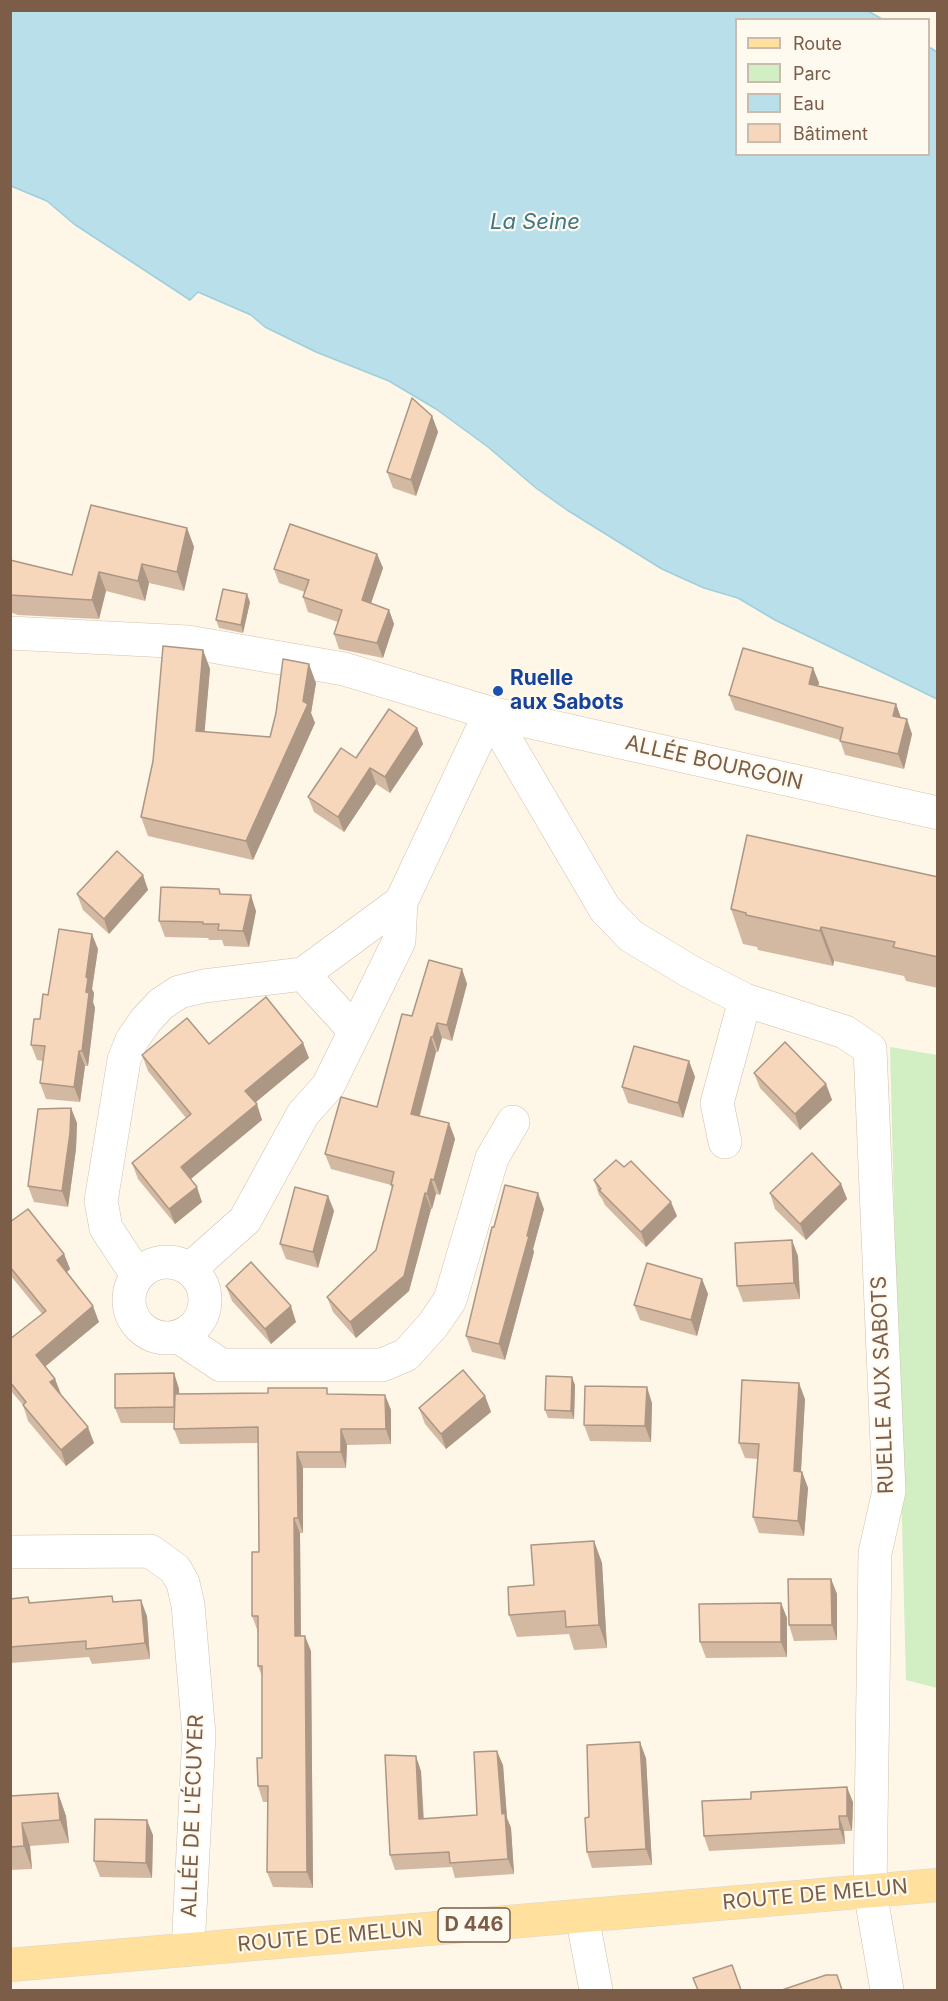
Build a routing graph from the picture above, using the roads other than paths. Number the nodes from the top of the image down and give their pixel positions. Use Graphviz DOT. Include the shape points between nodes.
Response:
graph roads {
  1 [pos="10,633"];
  2 [pos="490,713"];
  3 [pos="938,813"];
  4 [pos="401,902"];
  5 [pos="303,974"];
  6 [pos="745,1000"];
  7 [pos="355,1031"];
  8 [pos="513,1122"];
  9 [pos="725,1142"];
  10 [pos="190,1269"];
  11 [pos="137,1275"];
  12 [pos="179,1337"];
  13 [pos="10,1552"];
  14 [pos="938,1885"];
  15 [pos="870,1891"];
  16 [pos="582,1916"];
  17 [pos="188,1949"];
  18 [pos="10,1965"];
  19 [pos="597,1990"];
  20 [pos="887,1990"];
  1 -- 2 [label="street, ALLÉE BOURGOIN" via="188,642 344,669"];
  2 -- 3 [label="street, ALLÉE BOURGOIN"];
  2 -- 4 [label="street"];
  2 -- 6 [label="street, RUELLE AUX SABOTS" via="605,909 632,936"];
  4 -- 5 [label="street"];
  4 -- 7 [label="street" via="399,940"];
  5 -- 7 [label="street"];
  5 -- 11 [label="street" via="179,992 161,1004 132,1040 124,1060 101,1201 106,1228"];
  6 -- 9 [label="street" via="717,1103"];
  6 -- 15 [label="street, RUELLE AUX SABOTS" via="844,1032 870,1049 889,1491 875,1552"];
  7 -- 10 [label="street" via="328,1086 303,1114 245,1220"];
  8 -- 12 [label="street" via="492,1158 450,1300 406,1355 382,1365 221,1365"];
  10 -- 11 [label="street" via="157,1263"];
  10 -- 12 [label="street" via="204,1288 204,1312 199,1323"];
  11 -- 12 [label="street" via="129,1299 135,1322 155,1337"];
  13 -- 17 [label="street, ALLÉE DE L'ÉCUYER" via="150,1551 175,1569 183,1583 199,1735"];
  14 -- 15 [label="main road, ROUTE DE MELUN / D 446"];
  15 -- 16 [label="main road, ROUTE DE MELUN / D 446"];
  15 -- 20 [label="street"];
  16 -- 17 [label="main road, ROUTE DE MELUN / D 446"];
  16 -- 19 [label="street"];
  17 -- 18 [label="main road, ROUTE DE MELUN / D 446"];
}
